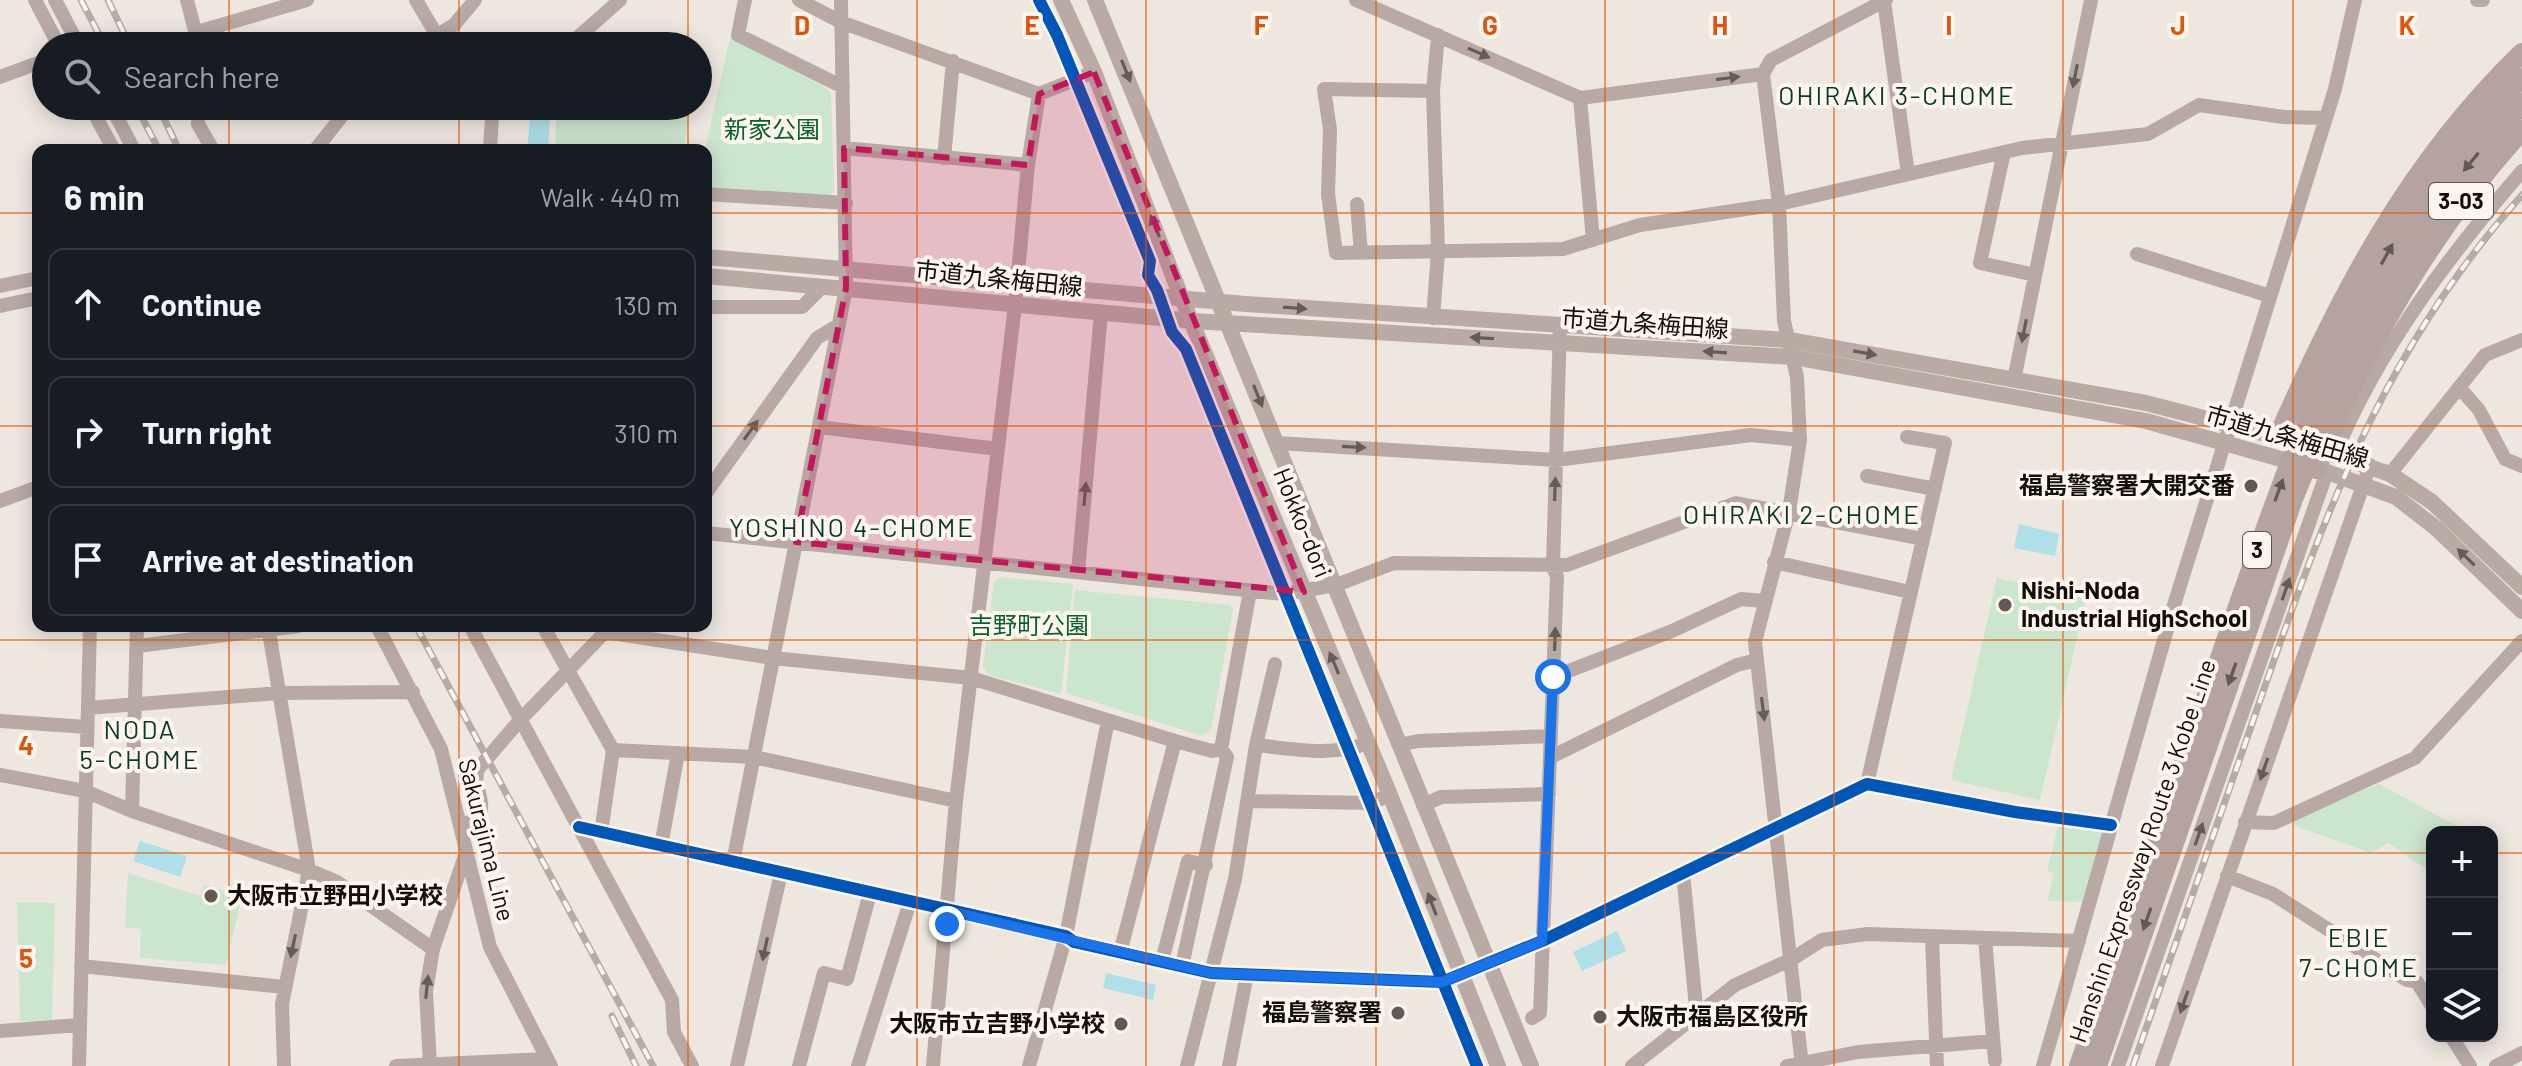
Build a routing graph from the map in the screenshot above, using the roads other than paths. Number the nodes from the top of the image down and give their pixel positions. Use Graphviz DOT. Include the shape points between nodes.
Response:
graph roads {
  1 [pos="35,0"];
  2 [pos="55,0"];
  3 [pos="187,0"];
  4 [pos="307,0"];
  5 [pos="416,0"];
  6 [pos="475,0"];
  7 [pos="620,0"];
  8 [pos="745,0"];
  9 [pos="799,0"];
  10 [pos="841,0"];
  11 [pos="1061,0"];
  12 [pos="1095,0"];
  13 [pos="1356,0"];
  14 [pos="1885,0"];
  15 [pos="2091,0"];
  16 [pos="2355,0"];
  17 [pos="2477,0"];
  18 [pos="2483,0"];
  19 [pos="841,22"];
  20 [pos="52,32"];
  21 [pos="72,32"];
  22 [pos="196,32"];
  23 [pos="218,32"];
  24 [pos="434,32"];
  25 [pos="447,32"];
  26 [pos="584,32"];
  27 [pos="1438,35"];
  28 [pos="2522,53"];
  29 [pos="953,61"];
  30 [pos="32,65"];
  31 [pos="1094,72"];
  32 [pos="1763,74"];
  33 [pos="0,77"];
  34 [pos="2522,78"];
  35 [pos="843,87"];
  36 [pos="1433,91"];
  37 [pos="1039,94"];
  38 [pos="1580,98"];
  39 [pos="2522,103"];
  40 [pos="2326,118"];
  41 [pos="98,120"];
  42 [pos="118,120"];
  43 [pos="198,120"];
  44 [pos="339,120"];
  45 [pos="494,120"];
  46 [pos="2522,130"];
  47 [pos="111,144"];
  48 [pos="131,144"];
  49 [pos="210,144"];
  50 [pos="320,144"];
  51 [pos="491,144"];
  52 [pos="2062,144"];
  53 [pos="844,148"];
  54 [pos="2004,152"];
  55 [pos="944,158"];
  56 [pos="1028,165"];
  57 [pos="2522,171"];
  58 [pos="1908,174"];
  59 [pos="712,194"];
  60 [pos="846,203"];
  61 [pos="1357,204"];
  62 [pos="1779,204"];
  63 [pos="1593,240"];
  64 [pos="1438,252"];
  65 [pos="1361,253"];
  66 [pos="2137,254"];
  67 [pos="712,258"];
  68 [pos="845,271"];
  69 [pos="2035,275"];
  70 [pos="712,277"];
  71 [pos="32,279"];
  72 [pos="0,286"];
  73 [pos="823,286"];
  74 [pos="1015,286"];
  75 [pos="846,288"];
  76 [pos="2270,296"];
  77 [pos="32,299"];
  78 [pos="1182,299"];
  79 [pos="1218,301"];
  80 [pos="1015,305"];
  81 [pos="0,306"];
  82 [pos="712,307"];
  83 [pos="1101,313"];
  84 [pos="1433,318"];
  85 [pos="1193,321"];
  86 [pos="1228,324"];
  87 [pos="839,325"];
  88 [pos="1560,334"];
  89 [pos="1789,340"];
  90 [pos="2520,346"];
  91 [pos="1793,357"];
  92 [pos="2014,380"];
  93 [pos="2459,387"];
  94 [pos="2231,424"];
  95 [pos="819,427"];
  96 [pos="1907,437"];
  97 [pos="2278,437"];
  98 [pos="1800,440"];
  99 [pos="1277,443"];
  100 [pos="2225,443"];
  101 [pos="998,449"];
  102 [pos="1556,460"];
  103 [pos="2325,461"];
  104 [pos="2370,465"];
  105 [pos="2522,466"];
  106 [pos="2390,474"];
  107 [pos="1867,476"];
  108 [pos="2363,484"];
  109 [pos="712,485"];
  110 [pos="32,489"];
  111 [pos="1935,489"];
  112 [pos="0,501"];
  113 [pos="1789,511"];
  114 [pos="712,534"];
  115 [pos="1923,539"];
  116 [pos="796,542"];
  117 [pos="985,561"];
  118 [pos="1774,562"];
  119 [pos="1553,566"];
  120 [pos="1078,572"];
  121 [pos="1336,585"];
  122 [pos="2522,587"];
  123 [pos="1250,591"];
  124 [pos="1304,592"];
  125 [pos="1910,592"];
  126 [pos="1764,601"];
  127 [pos="2522,611"];
  128 [pos="90,632"];
  129 [pos="137,632"];
  130 [pos="240,632"];
  131 [pos="270,632"];
  132 [pos="380,632"];
  133 [pos="473,632"];
  134 [pos="547,632"];
  135 [pos="606,632"];
  136 [pos="626,632"];
  137 [pos="2522,641"];
  138 [pos="137,646"];
  139 [pos="773,658"];
  140 [pos="1757,660"];
  141 [pos="1275,664"];
  142 [pos="569,670"];
  143 [pos="1553,677"];
  144 [pos="971,678"];
  145 [pos="413,692"];
  146 [pos="279,693"];
  147 [pos="137,704"];
  148 [pos="88,708"];
  149 [pos="521,719"];
  150 [pos="1108,720"];
  151 [pos="0,721"];
  152 [pos="87,727"];
  153 [pos="1551,736"];
  154 [pos="1175,741"];
  155 [pos="1368,743"];
  156 [pos="1256,745"];
  157 [pos="1399,745"];
  158 [pos="1221,749"];
  159 [pos="613,750"];
  160 [pos="678,753"];
  161 [pos="754,757"];
  162 [pos="1551,757"];
  163 [pos="0,775"];
  164 [pos="1867,784"];
  165 [pos="85,791"];
  166 [pos="1549,794"];
  167 [pos="1390,795"];
  168 [pos="956,801"];
  169 [pos="1248,801"];
  170 [pos="1423,805"];
  171 [pos="132,811"];
  172 [pos="2245,822"];
  173 [pos="2111,825"];
  174 [pos="461,827"];
  175 [pos="579,827"];
  176 [pos="1778,827"];
  177 [pos="601,833"];
  178 [pos="661,846"];
  179 [pos="466,852"];
  180 [pos="733,862"];
  181 [pos="1206,865"];
  182 [pos="309,870"];
  183 [pos="781,873"];
  184 [pos="1683,873"];
  185 [pos="2227,876"];
  186 [pos="870,893"];
  187 [pos="910,902"];
  188 [pos="945,910"];
  189 [pos="1066,936"];
  190 [pos="1932,937"];
  191 [pos="1985,938"];
  192 [pos="1542,941"];
  193 [pos="2079,941"];
  194 [pos="433,949"];
  195 [pos="1120,953"];
  196 [pos="1792,959"];
  197 [pos="1162,961"];
  198 [pos="1489,964"];
  199 [pos="81,966"];
  200 [pos="1182,966"];
  201 [pos="1211,973"];
  202 [pos="1247,974"];
  203 [pos="1460,977"];
  204 [pos="284,987"];
  205 [pos="2426,996"];
  206 [pos="1697,1017"];
  207 [pos="1532,1018"];
  208 [pos="80,1025"];
  209 [pos="0,1031"];
  210 [pos="1993,1041"];
  211 [pos="2455,1042"];
  212 [pos="1935,1045"];
  213 [pos="2522,1053"];
  214 [pos="1995,1061"];
  215 [pos="549,1062"];
  216 [pos="1797,1065"];
  217 [pos="79,1066"];
  218 [pos="284,1066"];
  219 [pos="396,1066"];
  220 [pos="430,1066"];
  221 [pos="692,1066"];
  222 [pos="737,1066"];
  223 [pos="799,1066"];
  224 [pos="858,1066"];
  225 [pos="933,1066"];
  226 [pos="1029,1066"];
  227 [pos="1187,1066"];
  228 [pos="1229,1066"];
  229 [pos="1498,1066"];
  230 [pos="1531,1066"];
  231 [pos="1632,1066"];
  232 [pos="1937,1066"];
  233 [pos="2043,1066"];
  234 [pos="2079,1066"];
  235 [pos="2097,1066"];
  236 [pos="2118,1066"];
  237 [pos="2162,1066"];
  238 [pos="2470,1066"];
  239 [pos="2496,1066"];
  1 -- 20 [label="street"];
  2 -- 21 [label="street"];
  3 -- 22 [label="street"];
  4 -- 23 [label="street"];
  5 -- 24 [label="street"];
  6 -- 25 [label="street"];
  7 -- 26 [label="street"];
  8 -- 35 [label="street" via="738,35"];
  9 -- 19 [label="street"];
  10 -- 19 [label="street"];
  11 -- 31 [label="main road, Hokko-dori"];
  12 -- 79 [label="main road, Hokko-dori, one-way"];
  13 -- 27 [label="street"];
  14 -- 32 [label="street" via="1771,60"];
  14 -- 58 [label="street"];
  15 -- 52 [label="street, one-way"];
  16 -- 40 [label="street"];
  17 -- 18 [label="street"];
  19 -- 29 [label="street"];
  19 -- 35 [label="street"];
  27 -- 36 [label="street"];
  27 -- 38 [label="street, one-way"];
  28 -- 97 [label="highway" via="2413,178 2365,254"];
  29 -- 37 [label="street"];
  29 -- 55 [label="street"];
  30 -- 33 [label="street"];
  31 -- 37 [label="street"];
  78 -- 31 [label="main road, Hokko-dori, one-way"];
  38 -- 32 [label="street, one-way"];
  32 -- 62 [label="street"];
  234 -- 34 [label="highway, Hanshin Expressway Route 3 Kobe Line / 3, one-way, bridge" via="2319,387 2398,233 2472,132"];
  35 -- 53 [label="street"];
  36 -- 64 [label="street"];
  36 -- 65 [label="street" via="1324,89 1336,253"];
  37 -- 56 [label="street"];
  38 -- 63 [label="street"];
  39 -- 235 [label="highway, Hanshin Expressway Route 3 Kobe Line / 3, one-way, bridge" via="2445,194 2412,243 2334,398 2293,499"];
  40 -- 52 [label="street" via="2199,105 2148,134"];
  40 -- 76 [label="street"];
  41 -- 47 [label="street"];
  42 -- 48 [label="street"];
  43 -- 49 [label="street"];
  44 -- 50 [label="street"];
  45 -- 51 [label="street"];
  46 -- 103 [label="highway, 3-03" via="2455,210 2411,280"];
  52 -- 54 [label="street"];
  52 -- 69 [label="street"];
  53 -- 55 [label="street"];
  53 -- 60 [label="street"];
  54 -- 58 [label="street"];
  54 -- 69 [label="street" via="1980,263"];
  55 -- 56 [label="street"];
  56 -- 74 [label="street"];
  57 -- 103 [label="street" via="2439,272"];
  58 -- 62 [label="street"];
  59 -- 60 [label="street"];
  60 -- 68 [label="street"];
  61 -- 65 [label="street"];
  62 -- 63 [label="street" via="1640,225"];
  62 -- 89 [label="street"];
  63 -- 64 [label="street" via="1563,249"];
  64 -- 65 [label="street"];
  64 -- 84 [label="street"];
  66 -- 76 [label="street"];
  67 -- 68 [label="main road, 市道九条梅田線"];
  68 -- 74 [label="main road, 市道九条梅田線"];
  68 -- 75 [label="street"];
  69 -- 92 [label="street, one-way"];
  70 -- 73 [label="main road, 市道九条梅田線"];
  71 -- 72 [label="street"];
  73 -- 75 [label="main road, 市道九条梅田線"];
  73 -- 82 [label="street" via="802,307"];
  74 -- 78 [label="main road, 市道九条梅田線"];
  74 -- 80 [label="street"];
  75 -- 80 [label="main road, 市道九条梅田線"];
  75 -- 87 [label="street"];
  76 -- 94 [label="street"];
  77 -- 81 [label="street"];
  78 -- 79 [label="main road, 市道九条梅田線"];
  78 -- 85 [label="main road, Hokko-dori"];
  79 -- 84 [label="main road, 市道九条梅田線, one-way"];
  79 -- 86 [label="main road, Hokko-dori"];
  80 -- 83 [label="main road, 市道九条梅田線"];
  80 -- 101 [label="street"];
  83 -- 85 [label="main road, 市道九条梅田線"];
  120 -- 83 [label="street, one-way"];
  84 -- 88 [label="main road, 市道九条梅田線"];
  85 -- 86 [label="main road, 市道九条梅田線"];
  85 -- 124 [label="main road, Hokko-dori"];
  88 -- 86 [label="main road, 市道九条梅田線, one-way"];
  86 -- 99 [label="main road, Hokko-dori, one-way"];
  87 -- 95 [label="street"];
  109 -- 87 [label="street, one-way" via="817,338"];
  88 -- 89 [label="main road, 市道九条梅田線"];
  91 -- 88 [label="main road, 市道九条梅田線, one-way"];
  88 -- 102 [label="street"];
  89 -- 91 [label="street"];
  89 -- 92 [label="main road, 市道九条梅田線, one-way"];
  90 -- 93 [label="street" via="2485,355"];
  91 -- 98 [label="street"];
  91 -- 100 [label="main road, 市道九条梅田線" via="2146,421"];
  92 -- 94 [label="main road, 市道九条梅田線"];
  93 -- 105 [label="street" via="2479,410 2505,459"];
  93 -- 106 [label="street"];
  94 -- 97 [label="main road, 市道九条梅田線"];
  94 -- 100 [label="street"];
  95 -- 101 [label="street"];
  95 -- 116 [label="street"];
  96 -- 111 [label="street" via="1945,443"];
  97 -- 103 [label="main road, 市道九条梅田線"];
  98 -- 102 [label="street" via="1751,435"];
  98 -- 113 [label="street"];
  99 -- 102 [label="street, one-way"];
  99 -- 121 [label="main road, Hokko-dori"];
  100 -- 103 [label="main road, 市道九条梅田線"];
  100 -- 173 [label="street"];
  101 -- 117 [label="street"];
  119 -- 102 [label="street, one-way"];
  103 -- 104 [label="main road, 市道九条梅田線"];
  103 -- 108 [label="main road, 市道九条梅田線"];
  236 -- 103 [label="street, one-way"];
  104 -- 106 [label="main road, 市道九条梅田線"];
  104 -- 108 [label="street"];
  106 -- 122 [label="main road, 市道九条梅田線" via="2432,502"];
  107 -- 111 [label="street"];
  127 -- 108 [label="main road, 市道九条梅田線, one-way" via="2424,517 2396,497"];
  108 -- 172 [label="street, one-way"];
  110 -- 112 [label="street"];
  111 -- 115 [label="street"];
  113 -- 115 [label="street"];
  113 -- 118 [label="street"];
  113 -- 119 [label="street" via="1736,503"];
  114 -- 116 [label="street"];
  115 -- 125 [label="street"];
  116 -- 117 [label="street"];
  116 -- 139 [label="street"];
  117 -- 120 [label="street"];
  117 -- 144 [label="street"];
  118 -- 125 [label="street"];
  118 -- 126 [label="street"];
  119 -- 121 [label="street" via="1394,563"];
  143 -- 119 [label="street, one-way"];
  120 -- 123 [label="street"];
  121 -- 124 [label="street"];
  121 -- 157 [label="main road, Hokko-dori"];
  123 -- 124 [label="street"];
  123 -- 158 [label="street"];
  155 -- 124 [label="main road, Hokko-dori, one-way"];
  125 -- 164 [label="street"];
  126 -- 140 [label="street" via="1755,642"];
  126 -- 143 [label="street" via="1741,599"];
  128 -- 148 [label="street"];
  129 -- 138 [label="street"];
  130 -- 138 [label="street"];
  131 -- 146 [label="street"];
  132 -- 145 [label="street, Sakurajima Line"];
  133 -- 149 [label="street"];
  134 -- 142 [label="street"];
  135 -- 142 [label="street"];
  136 -- 139 [label="street"];
  137 -- 172 [label="street" via="2415,758 2274,823"];
  138 -- 147 [label="street"];
  139 -- 144 [label="street"];
  139 -- 161 [label="street"];
  140 -- 162 [label="street"];
  140 -- 176 [label="street, one-way"];
  141 -- 156 [label="street"];
  142 -- 149 [label="street"];
  142 -- 159 [label="street"];
  143 -- 153 [label="street"];
  144 -- 150 [label="street"];
  144 -- 168 [label="street"];
  145 -- 146 [label="street"];
  145 -- 174 [label="street, Sakurajima Line" via="445,761"];
  146 -- 147 [label="street"];
  146 -- 182 [label="street"];
  147 -- 148 [label="street"];
  147 -- 171 [label="street"];
  148 -- 152 [label="street"];
  149 -- 174 [label="street" via="475,775 480,811"];
  149 -- 175 [label="street"];
  150 -- 154 [label="street"];
  150 -- 189 [label="street"];
  151 -- 152 [label="street"];
  152 -- 165 [label="street"];
  153 -- 157 [label="street"];
  153 -- 162 [label="street"];
  154 -- 158 [label="street"];
  154 -- 195 [label="street"];
  155 -- 156 [label="street" via="1324,752"];
  155 -- 167 [label="main road, Hokko-dori"];
  156 -- 169 [label="street"];
  157 -- 170 [label="main road, Hokko-dori"];
  158 -- 181 [label="street" via="1227,757"];
  159 -- 160 [label="street"];
  159 -- 177 [label="street"];
  160 -- 161 [label="street"];
  160 -- 178 [label="street"];
  161 -- 168 [label="street"];
  161 -- 180 [label="street"];
  162 -- 166 [label="street"];
  163 -- 165 [label="street"];
  164 -- 173 [label="street"];
  164 -- 176 [label="street"];
  165 -- 171 [label="street"];
  165 -- 199 [label="street"];
  166 -- 170 [label="street" via="1441,797"];
  166 -- 192 [label="street"];
  167 -- 169 [label="street" via="1371,803"];
  203 -- 167 [label="main road, Hokko-dori, one-way"];
  168 -- 188 [label="street"];
  169 -- 201 [label="street"];
  170 -- 198 [label="main road, Hokko-dori"];
  171 -- 182 [label="street"];
  172 -- 185 [label="street"];
  173 -- 193 [label="street"];
  174 -- 179 [label="street, Sakurajima Line"];
  175 -- 177 [label="street"];
  175 -- 221 [label="street" via="672,1000 674,1032"];
  176 -- 184 [label="street"];
  176 -- 196 [label="street"];
  177 -- 178 [label="street"];
  178 -- 180 [label="street"];
  179 -- 194 [label="street"];
  179 -- 215 [label="street, Sakurajima Line" via="490,947"];
  180 -- 183 [label="street"];
  181 -- 197 [label="street" via="1188,861"];
  181 -- 200 [label="street"];
  182 -- 194 [label="street" via="337,882"];
  182 -- 204 [label="street, one-way"];
  183 -- 186 [label="street"];
  183 -- 222 [label="street, one-way"];
  184 -- 192 [label="street"];
  184 -- 206 [label="street"];
  185 -- 205 [label="street" via="2273,894 2417,982"];
  185 -- 237 [label="street, one-way"];
  186 -- 187 [label="street"];
  186 -- 223 [label="street" via="847,979 824,973"];
  187 -- 188 [label="street"];
  187 -- 224 [label="street"];
  188 -- 189 [label="street"];
  188 -- 225 [label="street"];
  189 -- 195 [label="street"];
  189 -- 226 [label="street"];
  190 -- 191 [label="street"];
  190 -- 196 [label="street" via="1868,934 1822,940"];
  190 -- 212 [label="street"];
  191 -- 193 [label="street"];
  191 -- 210 [label="street"];
  192 -- 198 [label="street"];
  192 -- 207 [label="street" via="1540,1013"];
  193 -- 233 [label="street"];
  220 -- 194 [label="street, one-way" via="426,991"];
  195 -- 197 [label="street"];
  196 -- 206 [label="street" via="1735,985"];
  196 -- 216 [label="street"];
  197 -- 200 [label="street"];
  198 -- 203 [label="street"];
  198 -- 230 [label="main road, Hokko-dori"];
  199 -- 204 [label="street"];
  199 -- 208 [label="street"];
  200 -- 201 [label="street"];
  201 -- 202 [label="street"];
  201 -- 227 [label="street"];
  202 -- 203 [label="street" via="1442,982"];
  202 -- 228 [label="street"];
  203 -- 229 [label="main road, Hokko-dori"];
  204 -- 218 [label="street"];
  206 -- 231 [label="street"];
  208 -- 209 [label="street"];
  208 -- 217 [label="street"];
  210 -- 212 [label="street"];
  210 -- 214 [label="street"];
  211 -- 238 [label="street"];
  212 -- 216 [label="street" via="1858,1052"];
  212 -- 232 [label="street"];
  213 -- 239 [label="street"];
  215 -- 220 [label="street"];
  219 -- 220 [label="street"];
}
